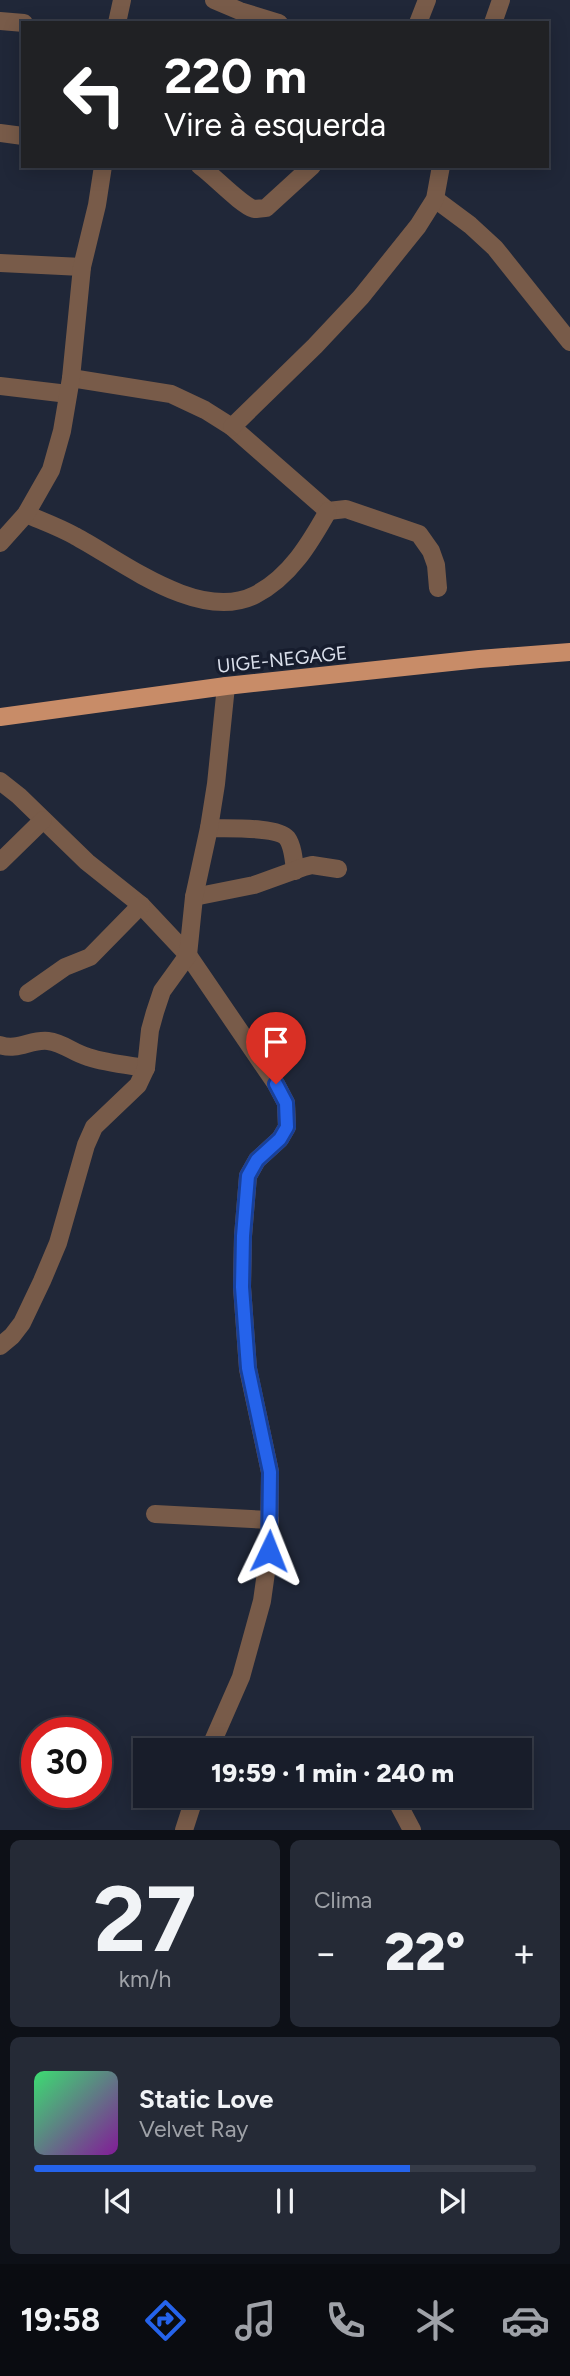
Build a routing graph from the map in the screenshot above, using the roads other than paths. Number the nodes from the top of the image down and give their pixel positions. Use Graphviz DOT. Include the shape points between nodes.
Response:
graph roads {
  1 [pos="122,0"];
  2 [pos="214,0"];
  3 [pos="427,0"];
  4 [pos="501,0"];
  5 [pos="0,21"];
  6 [pos="117,21"];
  7 [pos="272,21"];
  8 [pos="419,21"];
  9 [pos="494,21"];
  10 [pos="21,23"];
  11 [pos="0,133"];
  12 [pos="21,136"];
  13 [pos="103,168"];
  14 [pos="203,168"];
  15 [pos="310,168"];
  16 [pos="441,168"];
  17 [pos="435,199"];
  18 [pos="0,263"];
  19 [pos="82,267"];
  20 [pos="570,342"];
  21 [pos="0,386"];
  22 [pos="70,386"];
  23 [pos="232,427"];
  24 [pos="328,511"];
  25 [pos="26,514"];
  26 [pos="0,543"];
  27 [pos="438,589"];
  28 [pos="570,652"];
  29 [pos="226,686"];
  30 [pos="0,717"];
  31 [pos="0,781"];
  32 [pos="43,820"];
  33 [pos="209,828"];
  34 [pos="0,862"];
  35 [pos="338,869"];
  36 [pos="295,871"];
  37 [pos="194,897"];
  38 [pos="141,905"];
  39 [pos="188,955"];
  40 [pos="28,993"];
  41 [pos="0,1045"];
  42 [pos="146,1068"];
  43 [pos="0,1346"];
  44 [pos="155,1514"];
  45 [pos="270,1520"];
  46 [pos="214,1738"];
  47 [pos="191,1808"];
  48 [pos="400,1808"];
  49 [pos="184,1830"];
  50 [pos="412,1830"];
  1 -- 6 [label="street"];
  2 -- 7 [label="street"];
  3 -- 8 [label="street"];
  4 -- 9 [label="street"];
  5 -- 10 [label="street"];
  11 -- 12 [label="street"];
  13 -- 19 [label="street"];
  14 -- 15 [label="street" via="254,209 266,208"];
  16 -- 17 [label="street"];
  17 -- 20 [label="street" via="495,248"];
  17 -- 23 [label="street" via="360,297"];
  18 -- 19 [label="street"];
  19 -- 22 [label="street"];
  21 -- 22 [label="street"];
  22 -- 23 [label="street" via="171,394"];
  22 -- 25 [label="street" via="51,470"];
  23 -- 24 [label="street"];
  24 -- 25 [label="street" via="308,547 275,582 254,596 214,603 154,583 74,535"];
  24 -- 27 [label="street" via="346,509 419,534 436,565"];
  25 -- 26 [label="street"];
  28 -- 29 [label="main road, UIGE-NEGAGE"];
  29 -- 30 [label="main road, UIGE-NEGAGE"];
  29 -- 33 [label="street"];
  31 -- 32 [label="street"];
  32 -- 34 [label="street"];
  32 -- 38 [label="street"];
  33 -- 36 [label="street" via="275,831 286,836"];
  33 -- 37 [label="street"];
  35 -- 36 [label="street" via="312,865"];
  36 -- 37 [label="street"];
  37 -- 39 [label="street"];
  38 -- 39 [label="street"];
  38 -- 40 [label="street" via="90,957 65,967"];
  39 -- 42 [label="street" via="162,991 150,1030"];
  39 -- 45 [label="street" via="276,1084 288,1116 280,1139 257,1160 248,1176 243,1236 248,1368 270,1472"];
  41 -- 42 [label="street" via="18,1048 44,1041 66,1045 79,1055"];
  42 -- 43 [label="street" via="138,1085 94,1127 43,1281 22,1323"];
  44 -- 45 [label="street"];
  45 -- 46 [label="street" via="262,1601 252,1641"];
  47 -- 49 [label="street"];
  48 -- 50 [label="street"];
}
